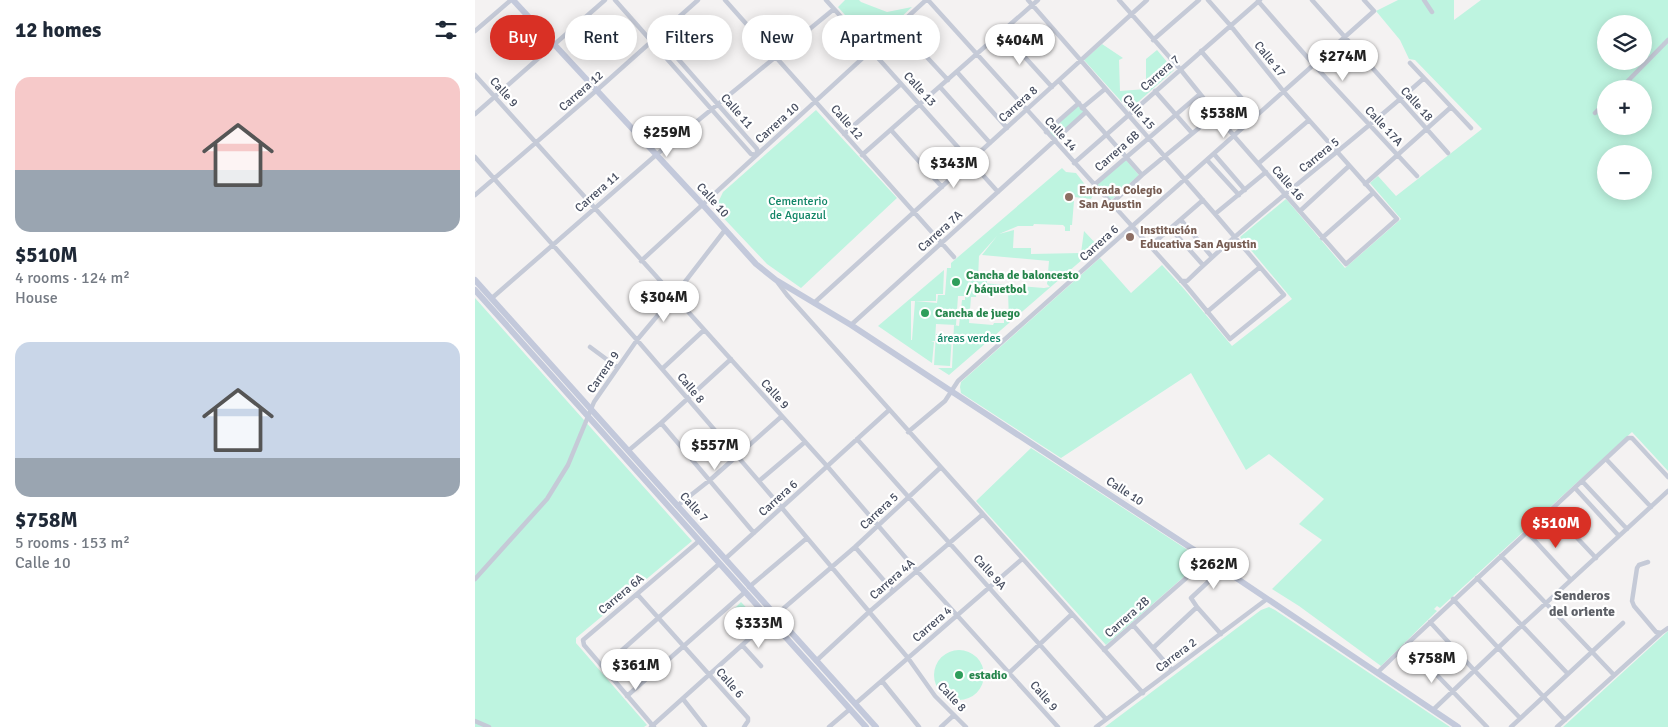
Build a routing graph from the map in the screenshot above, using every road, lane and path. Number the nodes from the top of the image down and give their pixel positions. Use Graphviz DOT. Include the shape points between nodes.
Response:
graph roads {
  1 [pos="512,0"];
  2 [pos="605,0"];
  3 [pos="615,0"];
  4 [pos="699,0"];
  5 [pos="725,0"];
  6 [pos="826,0"];
  7 [pos="927,0"];
  8 [pos="1028,0"];
  9 [pos="1039,0"];
  10 [pos="1119,0"];
  11 [pos="1147,0"];
  12 [pos="1199,0"];
  13 [pos="1207,0"];
  14 [pos="1312,0"];
  15 [pos="1364,0"];
  16 [pos="1424,0"];
  17 [pos="1258,1"];
  18 [pos="1032,5"];
  19 [pos="834,9"];
  20 [pos="1432,12"];
  21 [pos="1130,14"];
  22 [pos="526,15"];
  23 [pos="682,15"];
  24 [pos="839,15"];
  25 [pos="910,15"];
  26 [pos="742,19"];
  27 [pos="1230,25"];
  28 [pos="812,27"];
  29 [pos="475,31"];
  30 [pos="1002,32"];
  31 [pos="647,35"];
  32 [pos="1345,38"];
  33 [pos="1153,40"];
  34 [pos="1668,40"];
  35 [pos="555,44"];
  36 [pos="647,45"];
  37 [pos="555,46"];
  38 [pos="1201,51"];
  39 [pos="977,54"];
  40 [pos="537,60"];
  41 [pos="669,60"];
  42 [pos="679,60"];
  43 [pos="772,60"];
  44 [pos="779,60"];
  45 [pos="860,60"];
  46 [pos="880,60"];
  47 [pos="929,60"];
  48 [pos="1081,61"];
  49 [pos="1410,63"];
  50 [pos="1314,65"];
  51 [pos="1180,69"];
  52 [pos="957,72"];
  53 [pos="475,75"];
  54 [pos="1423,79"];
  55 [pos="948,80"];
  56 [pos="1628,80"];
  57 [pos="1059,81"];
  58 [pos="901,84"];
  59 [pos="940,87"];
  60 [pos="1052,87"];
  61 [pos="1105,89"];
  62 [pos="597,90"];
  63 [pos="1155,91"];
  64 [pos="1284,92"];
  65 [pos="1200,94"];
  66 [pos="495,96"];
  67 [pos="1400,100"];
  68 [pos="816,101"];
  69 [pos="718,105"];
  70 [pos="920,105"];
  71 [pos="1080,106"];
  72 [pos="1450,108"];
  73 [pos="712,110"];
  74 [pos="1027,110"];
  75 [pos="1086,112"];
  76 [pos="475,114"];
  77 [pos="1216,114"];
  78 [pos="1128,115"];
  79 [pos="1176,115"];
  80 [pos="1257,116"];
  81 [pos="1309,120"];
  82 [pos="1370,126"];
  83 [pos="1007,128"];
  84 [pos="1471,128"];
  85 [pos="1426,129"];
  86 [pos="891,130"];
  87 [pos="1046,132"];
  88 [pos="1192,133"];
  89 [pos="844,134"];
  90 [pos="1106,135"];
  91 [pos="1234,136"];
  92 [pos="1148,137"];
  93 [pos="1054,141"];
  94 [pos="536,142"];
  95 [pos="990,143"];
  96 [pos="1338,152"];
  97 [pos="1448,153"];
  98 [pos="1214,154"];
  99 [pos="655,155"];
  100 [pos="757,155"];
  101 [pos="862,155"];
  102 [pos="1397,155"];
  103 [pos="1125,156"];
  104 [pos="1165,156"];
  105 [pos="475,157"];
  106 [pos="1207,160"];
  107 [pos="970,161"];
  108 [pos="1074,163"];
  109 [pos="1259,164"];
  110 [pos="1349,166"];
  111 [pos="1266,172"];
  112 [pos="1142,175"];
  113 [pos="1417,176"];
  114 [pos="494,179"];
  115 [pos="1185,179"];
  116 [pos="1365,184"];
  117 [pos="1094,185"];
  118 [pos="942,187"];
  119 [pos="1245,190"];
  120 [pos="998,192"];
  121 [pos="1373,193"];
  122 [pos="475,195"];
  123 [pos="1239,195"];
  124 [pos="1286,195"];
  125 [pos="1203,200"];
  126 [pos="1111,204"];
  127 [pos="703,205"];
  128 [pos="594,208"];
  129 [pos="1300,211"];
  130 [pos="914,212"];
  131 [pos="1215,214"];
  132 [pos="1181,220"];
  133 [pos="1132,227"];
  134 [pos="1171,228"];
  135 [pos="725,230"];
  136 [pos="1235,237"];
  137 [pos="1322,238"];
  138 [pos="942,243"];
  139 [pos="552,245"];
  140 [pos="1149,247"];
  141 [pos="954,257"];
  142 [pos="1212,257"];
  143 [pos="641,261"];
  144 [pos="1346,264"];
  145 [pos="1203,265"];
  146 [pos="1260,267"];
  147 [pos="475,280"];
  148 [pos="776,280"];
  149 [pos="1179,280"];
  150 [pos="475,290"];
  151 [pos="674,296"];
  152 [pos="491,298"];
  153 [pos="814,304"];
  154 [pos="1207,312"];
  155 [pos="851,325"];
  156 [pos="704,330"];
  157 [pos="637,340"];
  158 [pos="590,347"];
  159 [pos="731,359"];
  160 [pos="617,367"];
  161 [pos="662,369"];
  162 [pos="951,391"];
  163 [pos="687,399"];
  164 [pos="591,408"];
  165 [pos="888,411"];
  166 [pos="587,415"];
  167 [pos="782,416"];
  168 [pos="661,423"];
  169 [pos="908,432"];
  170 [pos="857,439"];
  171 [pos="805,442"];
  172 [pos="628,450"];
  173 [pos="736,456"];
  174 [pos="1606,459"];
  175 [pos="827,466"];
  176 [pos="940,468"];
  177 [pos="1668,477"];
  178 [pos="710,480"];
  179 [pos="1582,481"];
  180 [pos="759,482"];
  181 [pos="1575,488"];
  182 [pos="1668,491"];
  183 [pos="910,496"];
  184 [pos="677,506"];
  185 [pos="1651,506"];
  186 [pos="782,508"];
  187 [pos="1551,510"];
  188 [pos="982,515"];
  189 [pos="879,526"];
  190 [pos="1627,529"];
  191 [pos="1527,532"];
  192 [pos="754,533"];
  193 [pos="1619,536"];
  194 [pos="807,538"];
  195 [pos="699,541"];
  196 [pos="949,543"];
  197 [pos="855,547"];
  198 [pos="1501,556"];
  199 [pos="1596,558"];
  200 [pos="725,559"];
  201 [pos="1022,559"];
  202 [pos="1208,559"];
  203 [pos="1647,562"];
  204 [pos="719,564"];
  205 [pos="830,567"];
  206 [pos="1222,569"];
  207 [pos="917,571"];
  208 [pos="1477,578"];
  209 [pos="475,579"];
  210 [pos="1571,580"];
  211 [pos="990,587"];
  212 [pos="747,590"];
  213 [pos="893,591"];
  214 [pos="637,594"];
  215 [pos="1267,599"];
  216 [pos="1453,599"];
  217 [pos="1546,605"];
  218 [pos="1197,607"];
  219 [pos="869,612"];
  220 [pos="1072,614"];
  221 [pos="957,615"];
  222 [pos="660,618"];
  223 [pos="772,618"];
  224 [pos="1430,622"];
  225 [pos="1623,623"];
  226 [pos="1133,625"];
  227 [pos="1521,626"];
  228 [pos="1668,628"];
  229 [pos="1661,632"];
  230 [pos="1221,634"];
  231 [pos="1407,644"];
  232 [pos="742,645"];
  233 [pos="1039,645"];
  234 [pos="685,646"];
  235 [pos="1153,648"];
  236 [pos="1497,648"];
  237 [pos="1105,650"];
  238 [pos="1592,651"];
  239 [pos="909,658"];
  240 [pos="815,661"];
  241 [pos="761,666"];
  242 [pos="603,667"];
  243 [pos="1172,670"];
  244 [pos="1474,670"];
  245 [pos="1010,672"];
  246 [pos="1377,673"];
  247 [pos="1568,674"];
  248 [pos="710,675"];
  249 [pos="1614,675"];
  250 [pos="882,681"];
  251 [pos="1452,691"];
  252 [pos="1143,693"];
  253 [pos="627,696"];
  254 [pos="1543,696"];
  255 [pos="683,699"];
  256 [pos="853,707"];
  257 [pos="1433,710"];
  258 [pos="954,715"];
  259 [pos="1520,718"];
  260 [pos="1106,719"];
  261 [pos="1565,720"];
  262 [pos="475,722"];
  263 [pos="653,726"];
  264 [pos="489,727"];
  265 [pos="705,727"];
  266 [pos="744,727"];
  267 [pos="829,727"];
  268 [pos="866,727"];
  269 [pos="876,727"];
  270 [pos="919,727"];
  271 [pos="941,727"];
  272 [pos="966,727"];
  273 [pos="1059,727"];
  274 [pos="1096,727"];
  275 [pos="1458,727"];
  276 [pos="1487,727"];
  277 [pos="1511,727"];
  278 [pos="1557,727"];
  1 -- 22 [label="street, Calle 10"];
  1 -- 29 [label="street"];
  2 -- 35 [label="street"];
  3 -- 31 [label="street, Calle 11"];
  4 -- 23 [label="street, Carrera 12"];
  5 -- 26 [label="street, Calle 12"];
  6 -- 19 [label="street, Calle 13"];
  7 -- 25 [label="street, Carrera 10"];
  7 -- 39 [label="street, Calle 14"];
  8 -- 18 [label="street, Calle 15"];
  9 -- 18 [label="street"];
  10 -- 21 [label="street, Calle 16"];
  11 -- 21 [label="street, Carrera 8"];
  12 -- 33 [label="street"];
  13 -- 27 [label="street, Calle 17"];
  14 -- 32 [label="street, Calle 18"];
  15 -- 32 [label="street, Carrera 6" via="1374,11"];
  16 -- 20 [label="street"];
  17 -- 27 [label="street, Carrera 7"];
  17 -- 50 [label="street, Calle 17A"];
  18 -- 30 [label="street"];
  18 -- 48 [label="street, Calle 15"];
  19 -- 24 [label="street, Calle 13"];
  19 -- 28 [label="street, Carrera 11"];
  21 -- 33 [label="street, Calle 16"];
  21 -- 48 [label="street, Carrera 8"];
  27 -- 38 [label="street, Carrera 7"];
  27 -- 64 [label="street, Calle 17"];
  30 -- 39 [label="street"];
  30 -- 60 [label="street"];
  32 -- 50 [label="street, Carrera 6"];
  32 -- 67 [label="street, Calle 18"];
  33 -- 51 [label="street, Calle 16"];
  34 -- 56 [label="street"];
  36 -- 62 [label="street, Carrera 12"];
  37 -- 62 [label="street, Calle 10"];
  38 -- 51 [label="street, Carrera 7"];
  38 -- 80 [label="street"];
  39 -- 52 [label="street"];
  39 -- 74 [label="street, Calle 14"];
  40 -- 66 [label="street"];
  41 -- 73 [label="street, Calle 11"];
  42 -- 69 [label="street, Calle 11"];
  43 -- 69 [label="street, Carrera 11"];
  44 -- 68 [label="street, Calle 12"];
  45 -- 68 [label="street, Carrera 10"];
  46 -- 58 [label="street, Calle 13"];
  47 -- 55 [label="street"];
  48 -- 57 [label="street, Carrera 8"];
  48 -- 61 [label="street, Calle 15"];
  49 -- 54 [label="street"];
  50 -- 64 [label="street, Carrera 6"];
  50 -- 82 [label="street, Calle 17A"];
  51 -- 63 [label="street, Carrera 7"];
  51 -- 65 [label="street, Calle 16"];
  52 -- 55 [label="street"];
  52 -- 83 [label="street"];
  53 -- 66 [label="street, Calle 9"];
  54 -- 67 [label="street, Carrera 5"];
  54 -- 72 [label="street"];
  55 -- 59 [label="street"];
  57 -- 60 [label="street, Carrera 8"];
  57 -- 71 [label="street"];
  58 -- 70 [label="street, Calle 13"];
  58 -- 89 [label="street"];
  59 -- 70 [label="street"];
  59 -- 95 [label="street"];
  60 -- 74 [label="street, Carrera 8"];
  61 -- 71 [label="street"];
  61 -- 78 [label="street, Calle 15"];
  62 -- 94 [label="street, Carrera 12"];
  62 -- 99 [label="street, Calle 10"];
  63 -- 78 [label="street, Carrera 7"];
  63 -- 79 [label="street"];
  64 -- 80 [label="street, Carrera 6"];
  64 -- 81 [label="street, Calle 17"];
  65 -- 77 [label="street, Calle 16"];
  65 -- 79 [label="street, Carrera 6B"];
  66 -- 76 [label="street"];
  66 -- 94 [label="street, Calle 9"];
  67 -- 82 [label="street, Carrera 5"];
  67 -- 85 [label="street, Calle 18"];
  68 -- 89 [label="street, Calle 12"];
  68 -- 100 [label="street, Carrera 10"];
  69 -- 73 [label="street, Carrera 11"];
  69 -- 100 [label="street, Calle 11" via="757,149"];
  70 -- 86 [label="street"];
  70 -- 107 [label="street, Calle 13"];
  71 -- 75 [label="street"];
  71 -- 87 [label="street"];
  72 -- 84 [label="street"];
  72 -- 85 [label="street"];
  73 -- 99 [label="street, Carrera 11"];
  73 -- 100 [label="street, Calle 11" via="751,154"];
  74 -- 83 [label="street, Carrera 8"];
  74 -- 87 [label="street, Calle 14"];
  75 -- 90 [label="street"];
  75 -- 93 [label="street, Carrera 7A"];
  77 -- 88 [label="street"];
  77 -- 91 [label="street, Calle 16"];
  78 -- 90 [label="street, Carrera 7"];
  78 -- 92 [label="street, Calle 15"];
  79 -- 88 [label="street"];
  79 -- 92 [label="street, Carrera 6B"];
  80 -- 91 [label="street, Carrera 6"];
  81 -- 96 [label="street, Calle 17"];
  81 -- 109 [label="street"];
  82 -- 96 [label="street, Carrera 5"];
  82 -- 102 [label="street, Calle 17A"];
  83 -- 95 [label="street, Carrera 8"];
  85 -- 97 [label="street, Calle 18"];
  85 -- 102 [label="street"];
  86 -- 101 [label="street"];
  86 -- 118 [label="street"];
  87 -- 93 [label="street, Calle 14"];
  88 -- 104 [label="street"];
  89 -- 101 [label="street, Calle 12"];
  90 -- 103 [label="street"];
  90 -- 108 [label="street, Carrera 7"];
  91 -- 98 [label="street, Carrera 6"];
  91 -- 109 [label="street, Calle 16"];
  92 -- 103 [label="street, Carrera 6B"];
  92 -- 104 [label="street, Calle 15"];
  93 -- 108 [label="street, Calle 14"];
  93 -- 120 [label="street, Carrera 7A"];
  94 -- 114 [label="street, Carrera 12"];
  94 -- 128 [label="street, Calle 9"];
  95 -- 107 [label="street, Carrera 8"];
  96 -- 110 [label="street, Calle 17"];
  96 -- 124 [label="street, Carrera 5"];
  98 -- 106 [label="street, Carrera 6"];
  98 -- 119 [label="street"];
  99 -- 127 [label="street, Calle 10"];
  99 -- 128 [label="street, Carrera 11"];
  100 -- 127 [label="street, Carrera 10"];
  101 -- 130 [label="street, Calle 12"];
  102 -- 113 [label="street, Calle 17A"];
  102 -- 116 [label="street"];
  103 -- 112 [label="street"];
  103 -- 117 [label="street, Carrera 6B"];
  104 -- 112 [label="street"];
  104 -- 115 [label="street, Calle 15"];
  105 -- 114 [label="street, Calle 8"];
  106 -- 115 [label="street, Carrera 6"];
  106 -- 123 [label="street"];
  107 -- 118 [label="street, Carrera 8"];
  107 -- 120 [label="street, Calle 13"];
  108 -- 117 [label="street, Calle 14"];
  109 -- 111 [label="street, Calle 16"];
  110 -- 116 [label="street, Calle 17"];
  110 -- 129 [label="street"];
  111 -- 119 [label="street"];
  111 -- 124 [label="street, Calle 16"];
  112 -- 126 [label="street"];
  114 -- 122 [label="street, Carrera 12"];
  114 -- 139 [label="street, Calle 8"];
  115 -- 125 [label="street, Calle 15"];
  115 -- 133 [label="street, Carrera 6"];
  116 -- 121 [label="street, Calle 17"];
  117 -- 126 [label="street, Calle 14"];
  118 -- 130 [label="street, Carrera 8"];
  119 -- 123 [label="street"];
  120 -- 138 [label="street, Carrera 7A"];
  121 -- 137 [label="street"];
  121 -- 144 [label="street, Calle 17" via="1397,219"];
  123 -- 131 [label="street"];
  124 -- 129 [label="street, Calle 16"];
  124 -- 136 [label="street, Carrera 5"];
  125 -- 131 [label="street, Calle 15"];
  125 -- 132 [label="street"];
  126 -- 133 [label="street, Calle 14"];
  127 -- 135 [label="street, Calle 10"];
  127 -- 143 [label="street, Carrera 10"];
  128 -- 139 [label="street, Carrera 11"];
  128 -- 143 [label="street, Calle 9"];
  129 -- 137 [label="street, Calle 16"];
  130 -- 138 [label="street, Calle 12"];
  130 -- 153 [label="street, Carrera 8"];
  131 -- 136 [label="street, Calle 15"];
  132 -- 134 [label="street"];
  132 -- 142 [label="street"];
  133 -- 140 [label="street, Calle 14"];
  133 -- 162 [label="street, Carrera 6"];
  134 -- 140 [label="street"];
  134 -- 145 [label="street"];
  135 -- 148 [label="street, Calle 10" via="756,264"];
  135 -- 151 [label="street, Carrera 9"];
  136 -- 142 [label="street, Carrera 5"];
  136 -- 146 [label="street, Calle 15"];
  137 -- 144 [label="street, Calle 16"];
  138 -- 141 [label="street, Calle 12"];
  138 -- 155 [label="street, Carrera 7A"];
  139 -- 152 [label="street, Carrera 11"];
  139 -- 157 [label="street, Calle 8"];
  140 -- 149 [label="street, Calle 14"];
  142 -- 145 [label="street, Carrera 5"];
  143 -- 151 [label="street, Calle 9"];
  145 -- 149 [label="street, Carrera 5" via="1187,281"];
  146 -- 154 [label="street"];
  146 -- 154 [label="street, Calle 15" via="1284,295 1230,339"];
  147 -- 152 [label="street, Calle 7"];
  148 -- 153 [label="street, Calle 10"];
  148 -- 165 [label="street, Calle 10"];
  149 -- 154 [label="street, Calle 14"];
  150 -- 166 [label="street, Calle 7"];
  151 -- 156 [label="street, Calle 9"];
  151 -- 157 [label="street, Carrera 9"];
  152 -- 164 [label="street, Calle 7"];
  153 -- 155 [label="street, Calle 10"];
  155 -- 162 [label="street, Calle 10"];
  156 -- 159 [label="street, Calle 9"];
  156 -- 161 [label="street"];
  157 -- 160 [label="street, Carrera 9"];
  157 -- 161 [label="street, Calle 8"];
  158 -- 160 [label="street"];
  159 -- 163 [label="street"];
  159 -- 167 [label="street, Calle 9"];
  160 -- 164 [label="street, Carrera 9"];
  161 -- 163 [label="street, Calle 8"];
  162 -- 169 [label="street, Carrera 6" via="945,401"];
  162 -- 202 [label="street, Calle 10"];
  163 -- 168 [label="street"];
  163 -- 173 [label="street, Calle 8"];
  164 -- 166 [label="street, Carrera 9"];
  164 -- 172 [label="street, Calle 7"];
  165 -- 169 [label="street, Calle 10"];
  165 -- 170 [label="street, Carrera 6"];
  166 -- 195 [label="street, Calle 7"];
  166 -- 209 [label="street, Carrera 9" via="567,465 547,499"];
  167 -- 171 [label="street, Calle 9"];
  167 -- 173 [label="street"];
  168 -- 172 [label="street"];
  168 -- 178 [label="street"];
  169 -- 176 [label="street, Calle 10"];
  170 -- 175 [label="street, Carrera 6"];
  170 -- 183 [label="street, Calle 9A"];
  171 -- 175 [label="street, Calle 9"];
  171 -- 180 [label="street"];
  172 -- 184 [label="street, Calle 7"];
  173 -- 178 [label="street"];
  173 -- 180 [label="street, Calle 8"];
  174 -- 177 [label="street" via="1628,438 1632,438"];
  174 -- 179 [label="street"];
  174 -- 185 [label="street"];
  175 -- 186 [label="street, Carrera 6"];
  175 -- 189 [label="street, Calle 9"];
  176 -- 183 [label="street, Carrera 5"];
  176 -- 188 [label="street, Calle 10"];
  178 -- 184 [label="street"];
  178 -- 192 [label="street"];
  179 -- 181 [label="street"];
  179 -- 190 [label="street"];
  180 -- 186 [label="street, Calle 8"];
  181 -- 187 [label="street"];
  181 -- 193 [label="street"];
  182 -- 185 [label="street"];
  183 -- 189 [label="street, Carrera 5"];
  183 -- 196 [label="street, Calle 9A"];
  184 -- 200 [label="street, Calle 7"];
  185 -- 190 [label="street"];
  186 -- 192 [label="street, Carrera 6"];
  186 -- 194 [label="street, Calle 8"];
  187 -- 191 [label="street"];
  187 -- 199 [label="street"];
  188 -- 196 [label="street, Carrera 4A"];
  188 -- 201 [label="street, Calle 10"];
  189 -- 197 [label="street, Carrera 5"];
  189 -- 207 [label="street, Calle 9"];
  190 -- 193 [label="street"];
  191 -- 198 [label="street"];
  191 -- 210 [label="street"];
  192 -- 200 [label="street, Carrera 6"];
  193 -- 199 [label="street"];
  194 -- 205 [label="street, Calle 8"];
  194 -- 212 [label="street"];
  195 -- 204 [label="street, Calle 7"];
  195 -- 214 [label="street, Carrera 6A"];
  196 -- 207 [label="street, Carrera 4A"];
  196 -- 211 [label="street, Calle 9A"];
  197 -- 205 [label="street, Carrera 5"];
  197 -- 213 [label="street"];
  198 -- 208 [label="street"];
  198 -- 217 [label="street"];
  199 -- 210 [label="street"];
  200 -- 212 [label="street, Calle 7"];
  201 -- 211 [label="street, Carrera 4"];
  201 -- 220 [label="street, Calle 10"];
  202 -- 206 [label="street, Calle 10"];
  202 -- 226 [label="street, Carrera 2B"];
  203 -- 229 [label="street" via="1638,566 1632,601 1657,632"];
  204 -- 212 [label="street, Calle 7"];
  204 -- 222 [label="street"];
  205 -- 219 [label="street, Calle 8"];
  205 -- 223 [label="street"];
  206 -- 215 [label="street, Calle 10"];
  206 -- 218 [label="street" via="1192,595"];
  207 -- 213 [label="street, Carrera 4A"];
  207 -- 221 [label="street, Calle 9"];
  208 -- 216 [label="street"];
  208 -- 227 [label="street"];
  210 -- 217 [label="street"];
  211 -- 221 [label="street, Carrera 4"];
  211 -- 233 [label="street, Calle 9A"];
  212 -- 223 [label="street, Calle 7"];
  212 -- 234 [label="street"];
  213 -- 219 [label="street, Carrera 4A"];
  214 -- 222 [label="street, Calle 6"];
  214 -- 242 [label="street, Carrera 6A" via="583,640"];
  215 -- 230 [label="street, Carrera 2"];
  215 -- 246 [label="street, Calle 10"];
  216 -- 224 [label="street"];
  216 -- 236 [label="street"];
  217 -- 227 [label="street"];
  217 -- 238 [label="street"];
  218 -- 230 [label="street"];
  218 -- 235 [label="street"];
  219 -- 239 [label="street, Calle 8"];
  219 -- 240 [label="street, Carrera 4A"];
  220 -- 233 [label="street"];
  220 -- 237 [label="street, Calle 10"];
  221 -- 239 [label="street, Carrera 4"];
  221 -- 245 [label="street, Calle 9"];
  222 -- 234 [label="street, Calle 6"];
  222 -- 242 [label="street"];
  223 -- 232 [label="street"];
  223 -- 240 [label="street, Calle 7"];
  223 -- 256 [label="street, Calle 7"];
  224 -- 231 [label="street"];
  224 -- 244 [label="street"];
  225 -- 238 [label="street"];
  226 -- 235 [label="street"];
  226 -- 237 [label="street, Carrera 2B"];
  227 -- 236 [label="street"];
  227 -- 247 [label="street"];
  228 -- 229 [label="street"];
  229 -- 249 [label="street"];
  230 -- 243 [label="street, Carrera 2"];
  231 -- 246 [label="street"];
  231 -- 251 [label="street"];
  232 -- 241 [label="street"];
  232 -- 248 [label="street"];
  233 -- 245 [label="street"];
  233 -- 260 [label="street, Calle 9A"];
  234 -- 248 [label="street, Calle 6"];
  234 -- 253 [label="street"];
  235 -- 243 [label="street"];
  236 -- 244 [label="street"];
  236 -- 254 [label="street"];
  237 -- 252 [label="street, Calle 10"];
  238 -- 247 [label="street"];
  238 -- 249 [label="street"];
  239 -- 250 [label="street, Carrera 4"];
  239 -- 258 [label="street, Calle 8" via="935,696"];
  240 -- 256 [label="street, Calle 7"];
  242 -- 253 [label="street"];
  243 -- 252 [label="street, Carrera 2"];
  244 -- 251 [label="street"];
  244 -- 259 [label="street"];
  245 -- 273 [label="street, Calle 9"];
  246 -- 257 [label="street, Calle 10"];
  247 -- 254 [label="street"];
  248 -- 255 [label="street"];
  248 -- 266 [label="street, Calle 6" via="747,718"];
  249 -- 261 [label="street"];
  250 -- 256 [label="street, Carrera 4"];
  250 -- 270 [label="street"];
  251 -- 257 [label="street"];
  251 -- 276 [label="street"];
  252 -- 260 [label="street, Carrera 2"];
  253 -- 263 [label="street"];
  254 -- 259 [label="street"];
  254 -- 261 [label="street"];
  255 -- 263 [label="street"];
  255 -- 265 [label="street"];
  256 -- 267 [label="street, Carrera 4"];
  256 -- 268 [label="street, Calle 7"];
  256 -- 269 [label="street, Calle 7"];
  257 -- 275 [label="street, Calle 10"];
  258 -- 271 [label="street"];
  258 -- 272 [label="street, Calle 8"];
  259 -- 277 [label="street"];
  260 -- 274 [label="street, Carrera 2"];
  261 -- 278 [label="street"];
  262 -- 264 [label="street"];
}
